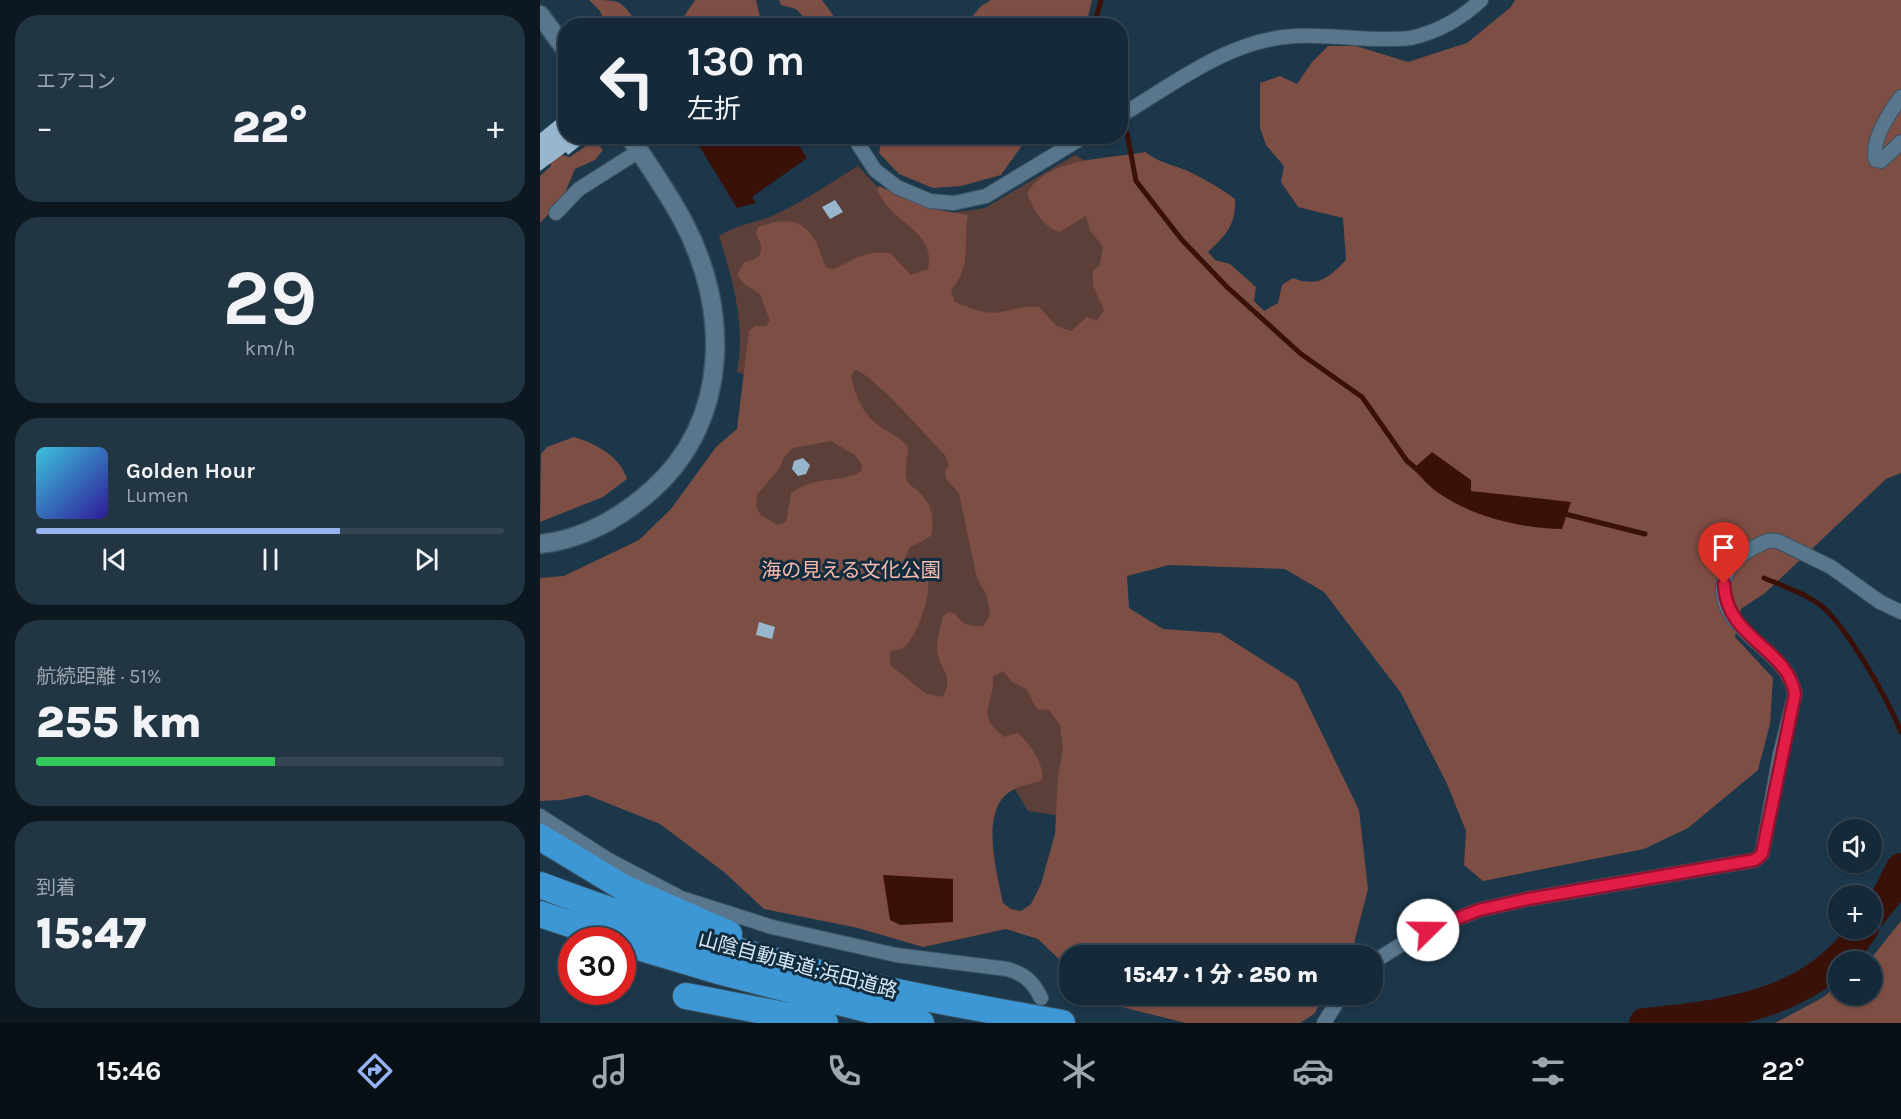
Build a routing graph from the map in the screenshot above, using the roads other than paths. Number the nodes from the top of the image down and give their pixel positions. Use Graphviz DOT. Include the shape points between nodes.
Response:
graph roads {
  1 [pos="1481,0"];
  2 [pos="540,15"];
  3 [pos="558,39"];
  4 [pos="1901,97"];
  5 [pos="1128,111"];
  6 [pos="1901,142"];
  7 [pos="628,144"];
  8 [pos="635,144"];
  9 [pos="858,144"];
  10 [pos="1072,144"];
  11 [pos="556,213"];
  12 [pos="540,544"];
  13 [pos="1901,612"];
  14 [pos="540,816"];
  15 [pos="540,837"];
  16 [pos="540,885"];
  17 [pos="540,914"];
  18 [pos="579,927"];
  19 [pos="636,946"];
  20 [pos="1383,956"];
  21 [pos="784,963"];
  22 [pos="686,996"];
  23 [pos="1041,998"];
  24 [pos="1335,1005"];
  25 [pos="825,1023"];
  26 [pos="921,1023"];
  27 [pos="1062,1023"];
  28 [pos="1324,1023"];
  1 -- 5 [label="street" via="1450,23 1411,38 1294,36 1241,47"];
  2 -- 3 [label="street"];
  4 -- 6 [label="street" via="1879,138 1876,160"];
  7 -- 11 [label="street"];
  8 -- 12 [label="street" via="684,223 713,302 717,338 706,410 687,450 638,503 576,536"];
  9 -- 10 [label="street" via="875,170 897,187 930,201 954,203 986,196"];
  13 -- 20 [label="street" via="1831,567 1778,541 1769,539 1741,554 1727,570 1725,599 1732,616 1776,660 1795,694 1762,854 1755,860 1479,910 1416,935"];
  14 -- 23 [label="street" via="607,859 681,898 772,927 885,952 1007,969 1028,979"];
  15 -- 21 [label="highway" via="624,888 722,930"];
  16 -- 21 [label="highway, 山陰自動車道;浜田道路" via="652,926"];
  17 -- 18 [label="highway, 山陰自動車道;浜田道路"];
  19 -- 26 [label="highway, 山陰自動車道;浜田道路"];
  21 -- 27 [label="highway, 山陰自動車道;浜田道路" via="880,988"];
  22 -- 25 [label="highway"];
  24 -- 28 [label="street"];
}
